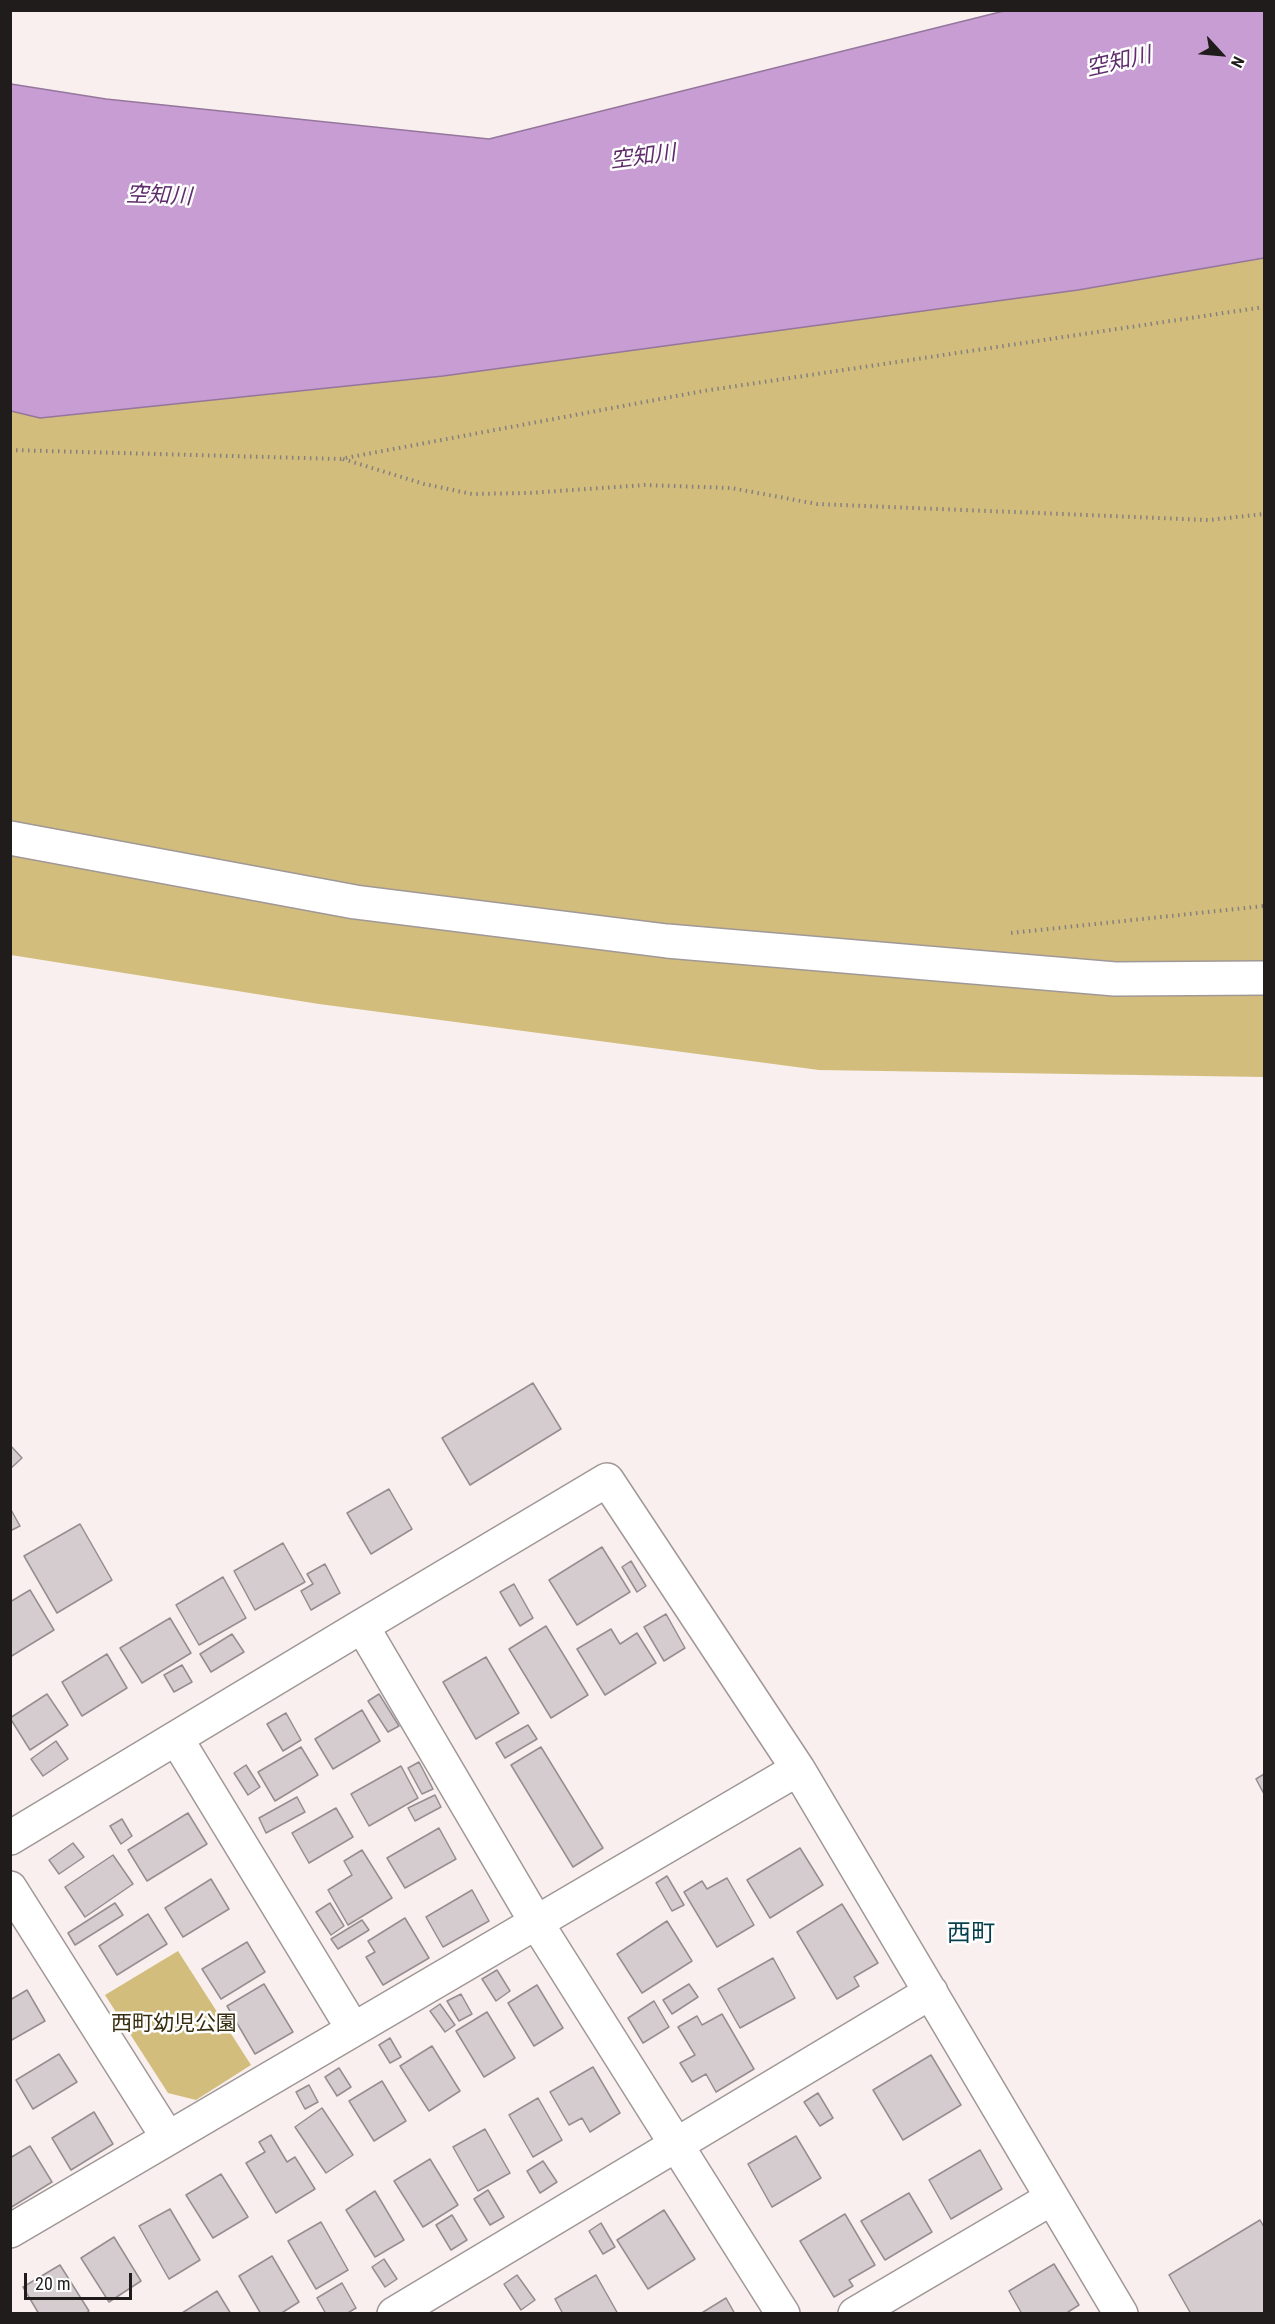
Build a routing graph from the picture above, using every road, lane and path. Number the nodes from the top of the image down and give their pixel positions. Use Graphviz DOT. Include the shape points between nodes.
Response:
graph roads {
  1 [pos="1264,308"];
  2 [pos="10,450"];
  3 [pos="340,459"];
  4 [pos="1264,514"];
  5 [pos="10,838"];
  6 [pos="1264,906"];
  7 [pos="1008,933"];
  8 [pos="1264,978"];
  9 [pos="362,1626"];
  10 [pos="176,1738"];
  11 [pos="798,1769"];
  12 [pos="10,1838"];
  13 [pos="10,1888"];
  14 [pos="536,1922"];
  15 [pos="931,1992"];
  16 [pos="353,2030"];
  17 [pos="168,2138"];
  18 [pos="676,2144"];
  19 [pos="1052,2198"];
  20 [pos="10,2231"];
  21 [pos="394,2313"];
  22 [pos="783,2313"];
  23 [pos="855,2313"];
  24 [pos="1121,2313"];
  1 -- 3 [label="path" via="703,391"];
  2 -- 3 [label="path"];
  3 -- 4 [label="path" via="471,494 645,485 731,488 817,504 1209,520"];
  5 -- 8 [label="street" via="356,902 667,941 1115,979"];
  6 -- 7 [label="path"];
  9 -- 10 [label="street"];
  9 -- 11 [label="street" via="607,1479"];
  9 -- 14 [label="street"];
  10 -- 12 [label="street"];
  10 -- 16 [label="street"];
  11 -- 14 [label="street"];
  11 -- 15 [label="street"];
  13 -- 17 [label="street"];
  14 -- 16 [label="street"];
  14 -- 18 [label="street"];
  15 -- 18 [label="street"];
  15 -- 19 [label="street"];
  16 -- 17 [label="street"];
  17 -- 20 [label="street"];
  18 -- 21 [label="street"];
  18 -- 22 [label="street"];
  19 -- 23 [label="street"];
  19 -- 24 [label="street"];
}
